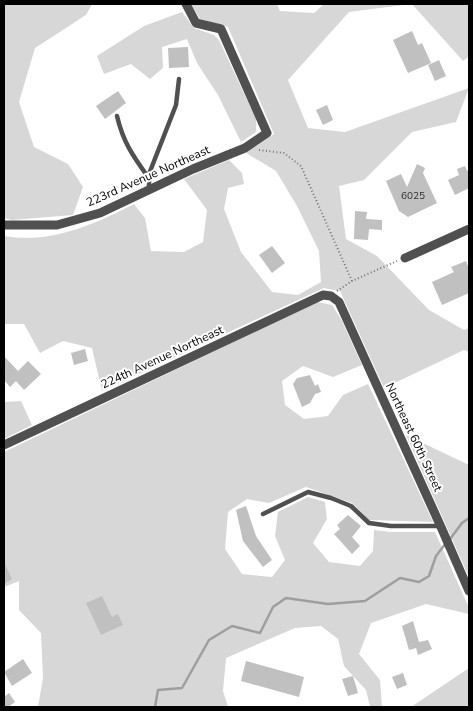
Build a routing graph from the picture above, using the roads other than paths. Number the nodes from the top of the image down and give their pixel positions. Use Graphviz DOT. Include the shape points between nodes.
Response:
graph roads {
  1 [pos="186,4"];
  2 [pos="179,79"];
  3 [pos="117,116"];
  4 [pos="148,177"];
  5 [pos="149,189"];
  6 [pos="4,225"];
  7 [pos="469,229"];
  8 [pos="405,258"];
  9 [pos="331,296"];
  10 [pos="4,445"];
  11 [pos="264,514"];
  12 [pos="443,530"];
  13 [pos="469,591"];
  1 -- 5 [label="street, 223rd Avenue Northeast" via="196,23 221,29 267,133 245,148"];
  2 -- 4 [label="lane" via="176,106"];
  3 -- 4 [label="lane" via="129,151"];
  4 -- 5 [label="lane"];
  5 -- 6 [label="street, 223rd Avenue Northeast" via="100,213 57,225"];
  7 -- 8 [label="street"];
  9 -- 10 [label="street, 224th Avenue Northeast" via="322,295"];
  9 -- 12 [label="street, Northeast 60th Street" via="338,302"];
  11 -- 12 [label="lane" via="308,492 351,506 369,523"];
  12 -- 13 [label="street, Northeast 60th Street"];
}
